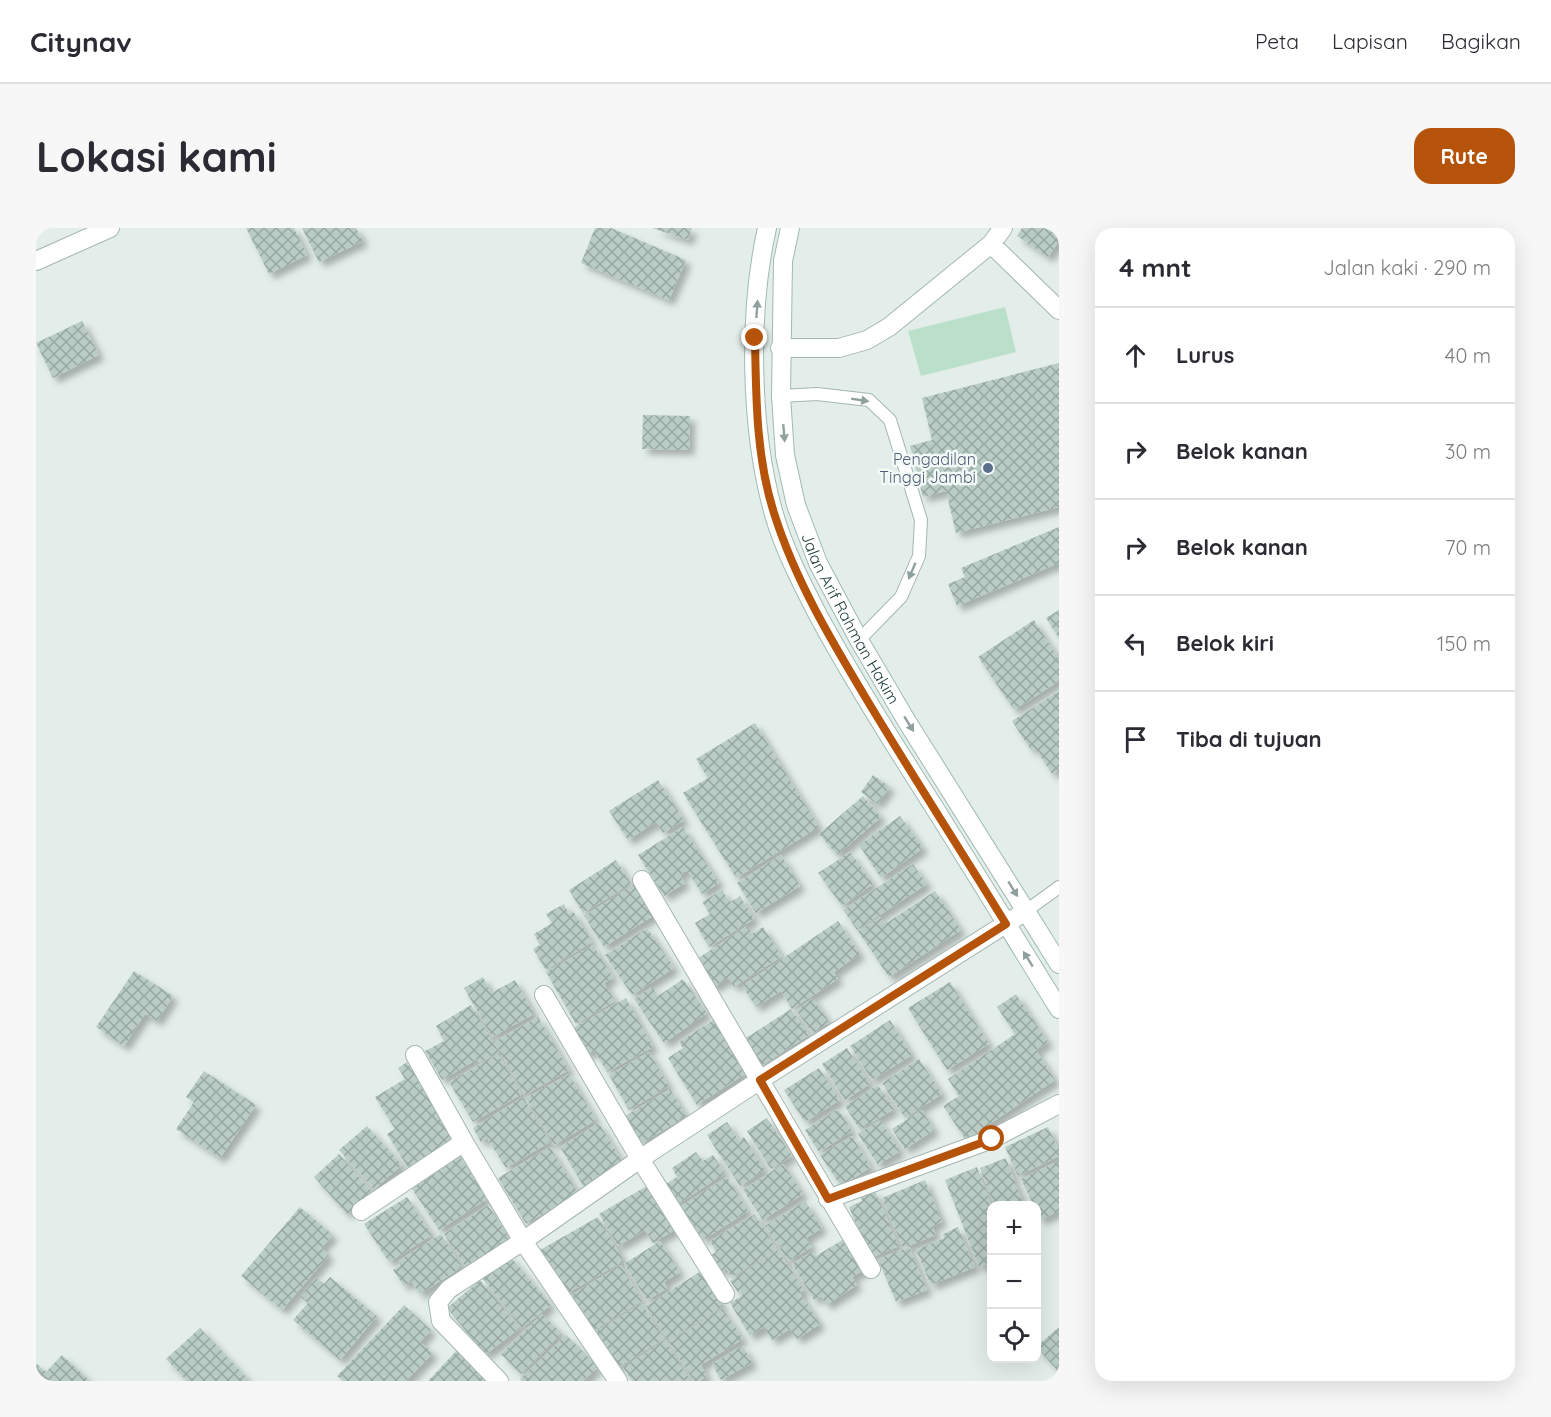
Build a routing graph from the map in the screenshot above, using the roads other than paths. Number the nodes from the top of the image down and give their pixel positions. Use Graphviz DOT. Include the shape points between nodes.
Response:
graph roads {
  1 [pos="110,228"];
  2 [pos="766,228"];
  3 [pos="790,228"];
  4 [pos="1003,228"];
  5 [pos="991,244"];
  6 [pos="36,261"];
  7 [pos="1059,310"];
  8 [pos="780,348"];
  9 [pos="781,396"];
  10 [pos="859,640"];
  11 [pos="642,880"];
  12 [pos="1059,887"];
  13 [pos="1026,911"];
  14 [pos="1006,924"];
  15 [pos="1059,964"];
  16 [pos="544,996"];
  17 [pos="1059,1009"];
  18 [pos="416,1055"];
  19 [pos="760,1080"];
  20 [pos="1059,1104"];
  21 [pos="464,1142"];
  22 [pos="640,1159"];
  23 [pos="828,1199"];
  24 [pos="361,1211"];
  25 [pos="523,1241"];
  26 [pos="871,1269"];
  27 [pos="725,1294"];
  28 [pos="499,1381"];
  29 [pos="618,1381"];
  1 -- 6 [label="street"];
  14 -- 2 [label="street, Jalan Arif Rahman Hakim, one-way" via="838,651 796,573 774,512 762,458 756,402 755,338"];
  3 -- 8 [label="street, Jalan Arif Rahman Hakim" via="783,261"];
  4 -- 5 [label="street"];
  5 -- 7 [label="street"];
  5 -- 8 [label="street" via="889,327 867,340 839,348"];
  8 -- 9 [label="street, Jalan Arif Rahman Hakim"];
  9 -- 10 [label="street, Jalan Arif Rahman Hakim, one-way" via="785,454 796,505 818,563"];
  9 -- 10 [label="lane, one-way" via="818,394 868,400 890,420 921,520 919,556 901,597"];
  10 -- 13 [label="street, Jalan Arif Rahman Hakim, one-way"];
  11 -- 19 [label="street"];
  12 -- 13 [label="lane"];
  13 -- 14 [label="street"];
  13 -- 15 [label="street, Jalan Arif Rahman Hakim"];
  17 -- 14 [label="street, Jalan Arif Rahman Hakim, one-way"];
  14 -- 19 [label="street"];
  16 -- 22 [label="street"];
  18 -- 21 [label="street"];
  19 -- 22 [label="street"];
  19 -- 23 [label="street"];
  20 -- 23 [label="street" via="992,1139"];
  21 -- 24 [label="street"];
  21 -- 25 [label="street"];
  22 -- 25 [label="street"];
  22 -- 27 [label="street"];
  23 -- 26 [label="street"];
  25 -- 28 [label="street" via="449,1289 438,1302 441,1321"];
  25 -- 29 [label="street"];
}
